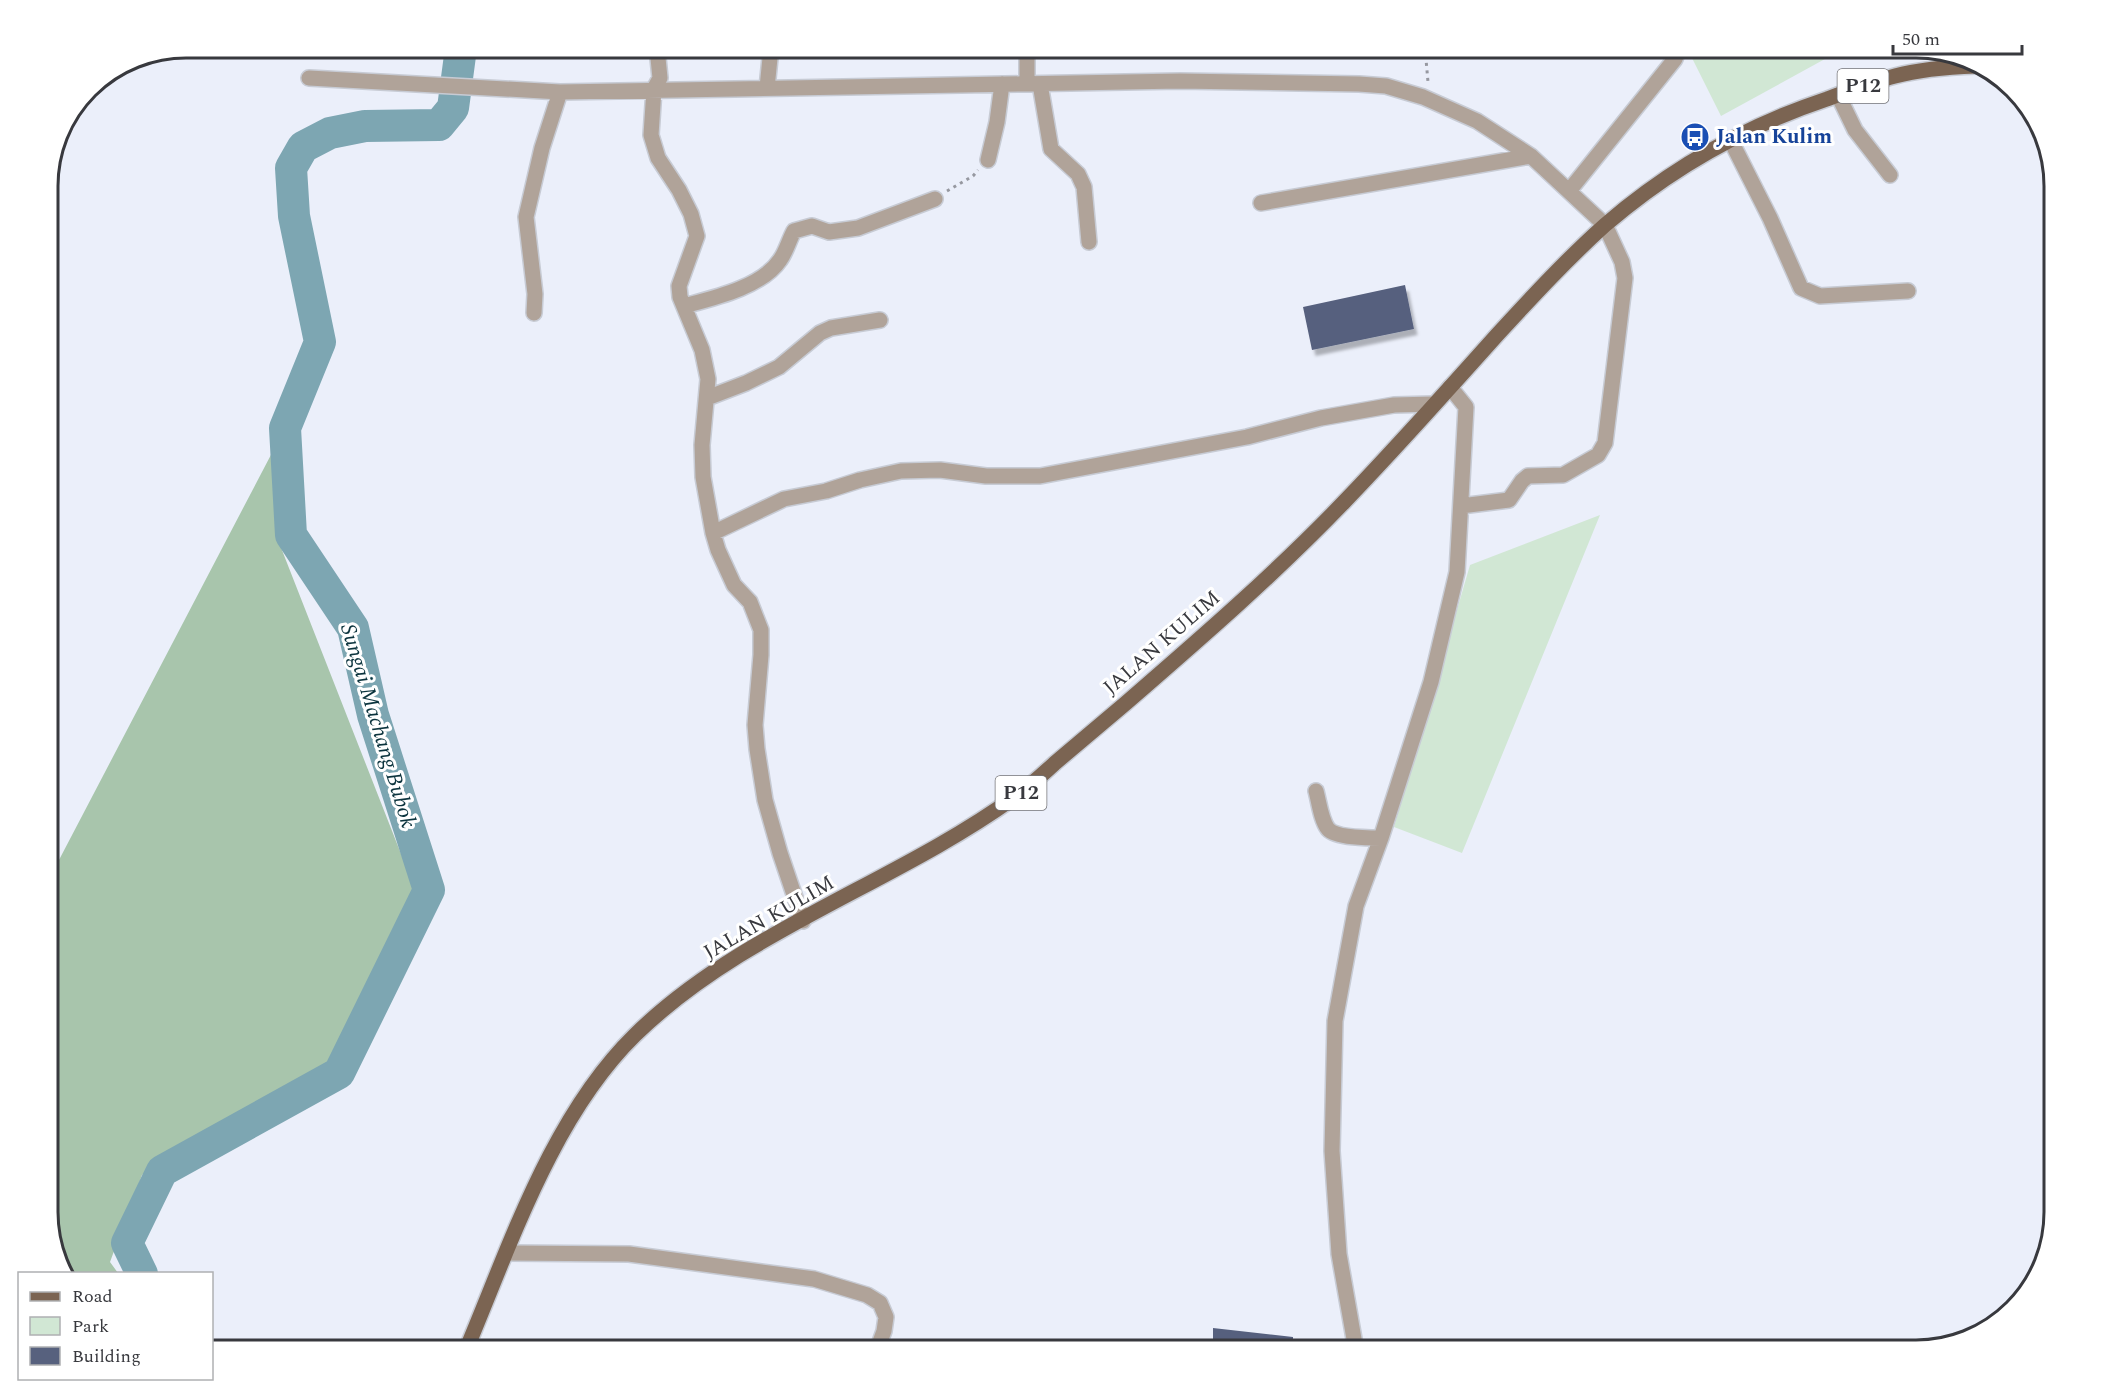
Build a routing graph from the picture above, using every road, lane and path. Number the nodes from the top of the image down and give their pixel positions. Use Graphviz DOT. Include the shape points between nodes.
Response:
graph roads {
  1 [pos="659,58"];
  2 [pos="770,58"];
  3 [pos="1029,58"];
  4 [pos="1426,58"];
  5 [pos="1675,58"];
  6 [pos="1961,66"];
  7 [pos="309,78"];
  8 [pos="1002,84"];
  9 [pos="1034,84"];
  10 [pos="767,88"];
  11 [pos="654,89"];
  12 [pos="560,92"];
  13 [pos="1838,94"];
  14 [pos="1428,99"];
  15 [pos="1730,139"];
  16 [pos="1531,156"];
  17 [pos="988,160"];
  18 [pos="1890,175"];
  19 [pos="1569,191"];
  20 [pos="934,199"];
  21 [pos="1261,203"];
  22 [pos="1605,225"];
  23 [pos="1089,242"];
  24 [pos="1908,291"];
  25 [pos="684,306"];
  26 [pos="534,313"];
  27 [pos="880,320"];
  28 [pos="1450,387"];
  29 [pos="707,398"];
  30 [pos="1434,404"];
  31 [pos="1461,506"];
  32 [pos="713,533"];
  33 [pos="1316,791"];
  34 [pos="1381,838"];
  35 [pos="803,921"];
  36 [pos="506,1253"];
  37 [pos="470,1340"];
  38 [pos="881,1340"];
  39 [pos="1354,1340"];
  1 -- 11 [label="street" via="660,78"];
  2 -- 10 [label="street"];
  3 -- 9 [label="street"];
  4 -- 14 [label="path"];
  5 -- 19 [label="street"];
  6 -- 13 [label="main road, JALAN KULIM / P12" via="1895,76"];
  7 -- 12 [label="street"];
  8 -- 9 [label="street"];
  8 -- 10 [label="street"];
  8 -- 17 [label="street"];
  9 -- 14 [label="street" via="1180,81 1359,84 1386,86"];
  9 -- 23 [label="street" via="1051,149 1078,174 1084,187"];
  10 -- 11 [label="street"];
  11 -- 12 [label="street"];
  11 -- 25 [label="street" via="651,135 658,158 691,214 697,236 679,285"];
  12 -- 26 [label="street" via="526,218"];
  13 -- 15 [label="main road, JALAN KULIM / P12"];
  13 -- 18 [label="street" via="1855,129"];
  14 -- 16 [label="street" via="1477,121"];
  15 -- 22 [label="main road, JALAN KULIM / P12" via="1674,173"];
  15 -- 24 [label="street" via="1801,288 1820,296"];
  16 -- 19 [label="street"];
  16 -- 21 [label="street"];
  17 -- 20 [label="path" via="973,176"];
  19 -- 22 [label="street"];
  20 -- 25 [label="street" via="858,228 830,232 812,226 794,231 780,260 764,278"];
  22 -- 28 [label="main road, JALAN KULIM / P12"];
  22 -- 31 [label="street" via="1625,278 1605,443 1598,455 1563,475 1528,476 1509,500"];
  25 -- 29 [label="street" via="702,350"];
  27 -- 29 [label="street" via="831,328 779,367"];
  28 -- 30 [label="main road, JALAN KULIM / P12"];
  28 -- 31 [label="street" via="1466,407"];
  29 -- 32 [label="street" via="703,477"];
  30 -- 32 [label="street" via="1394,405 1321,418 1247,437 1040,476 901,471 784,499"];
  30 -- 35 [label="main road, JALAN KULIM / P12" via="1321,527 1018,795 932,850"];
  31 -- 34 [label="street" via="1455,584 1431,682"];
  32 -- 35 [label="street" via="734,585 750,603 761,630 757,749 765,800"];
  33 -- 34 [label="street" via="1327,828 1334,833"];
  34 -- 39 [label="street" via="1356,906 1335,1021 1332,1151 1339,1254"];
  35 -- 36 [label="main road, JALAN KULIM / P12" via="717,971 634,1036 577,1106"];
  36 -- 37 [label="main road, JALAN KULIM / P12"];
  36 -- 38 [label="street" via="629,1254 814,1279 867,1295 880,1303 886,1317"];
}
